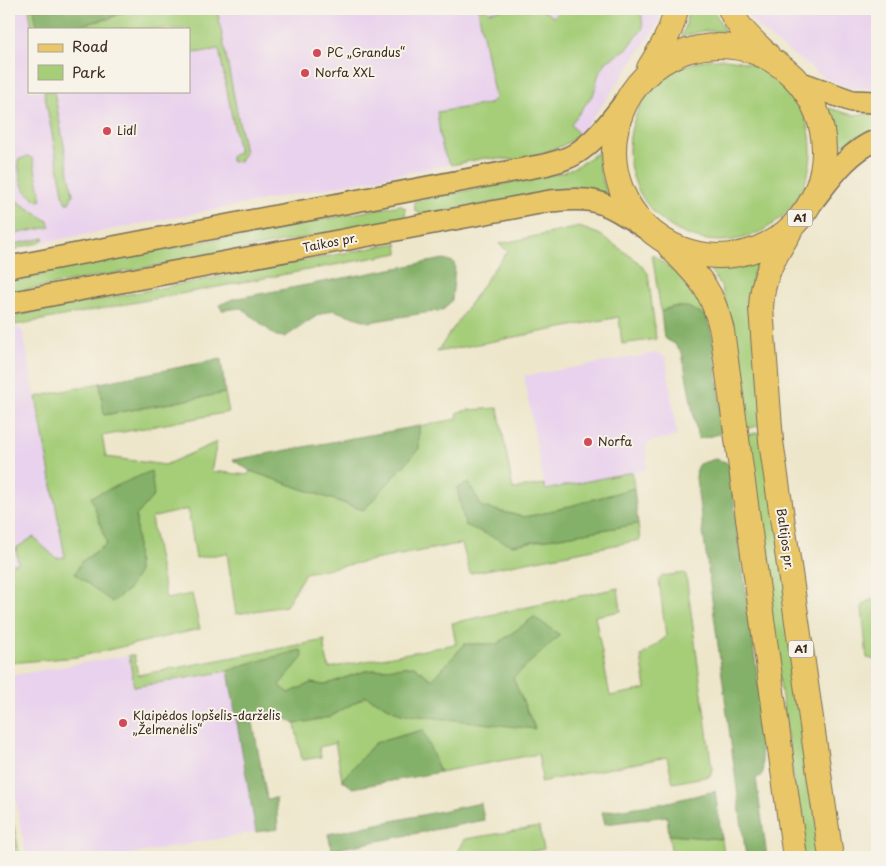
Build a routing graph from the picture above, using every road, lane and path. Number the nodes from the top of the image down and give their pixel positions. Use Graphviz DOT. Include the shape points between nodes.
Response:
graph roads {
  1 [pos="676,9"];
  2 [pos="730,9"];
  3 [pos="776,62"];
  4 [pos="644,76"];
  5 [pos="799,82"];
  6 [pos="625,102"];
  7 [pos="877,102"];
  8 [pos="877,140"];
  9 [pos="809,206"];
  10 [pos="793,226"];
  11 [pos="646,228"];
  12 [pos="665,242"];
  13 [pos="9,268"];
  14 [pos="9,303"];
  15 [pos="795,857"];
  16 [pos="831,857"];
  1 -- 4 [label="highway" via="664,44"];
  2 -- 3 [label="highway" via="746,35"];
  3 -- 4 [label="highway, A1" via="738,47 697,47 666,60"];
  3 -- 5 [label="highway, A1"];
  4 -- 6 [label="highway, A1"];
  5 -- 7 [label="main road, A1" via="852,102"];
  5 -- 9 [label="highway, A1" via="814,104 822,129 824,156 820,182"];
  6 -- 11 [label="highway, A1" via="615,131 615,168 627,204"];
  6 -- 13 [label="main road" via="585,147 574,155 544,165"];
  8 -- 9 [label="main road, A1" via="866,144 844,162"];
  9 -- 10 [label="highway, A1"];
  10 -- 12 [label="highway, A1" via="771,243 725,256 686,252"];
  10 -- 16 [label="highway, Baltijos pr. / A1" via="767,272 761,308 772,441"];
  11 -- 12 [label="highway, A1"];
  11 -- 14 [label="main road, Taikos pr." via="611,207 593,201 550,201"];
  12 -- 15 [label="highway, A1" via="700,278 718,312"];
}
